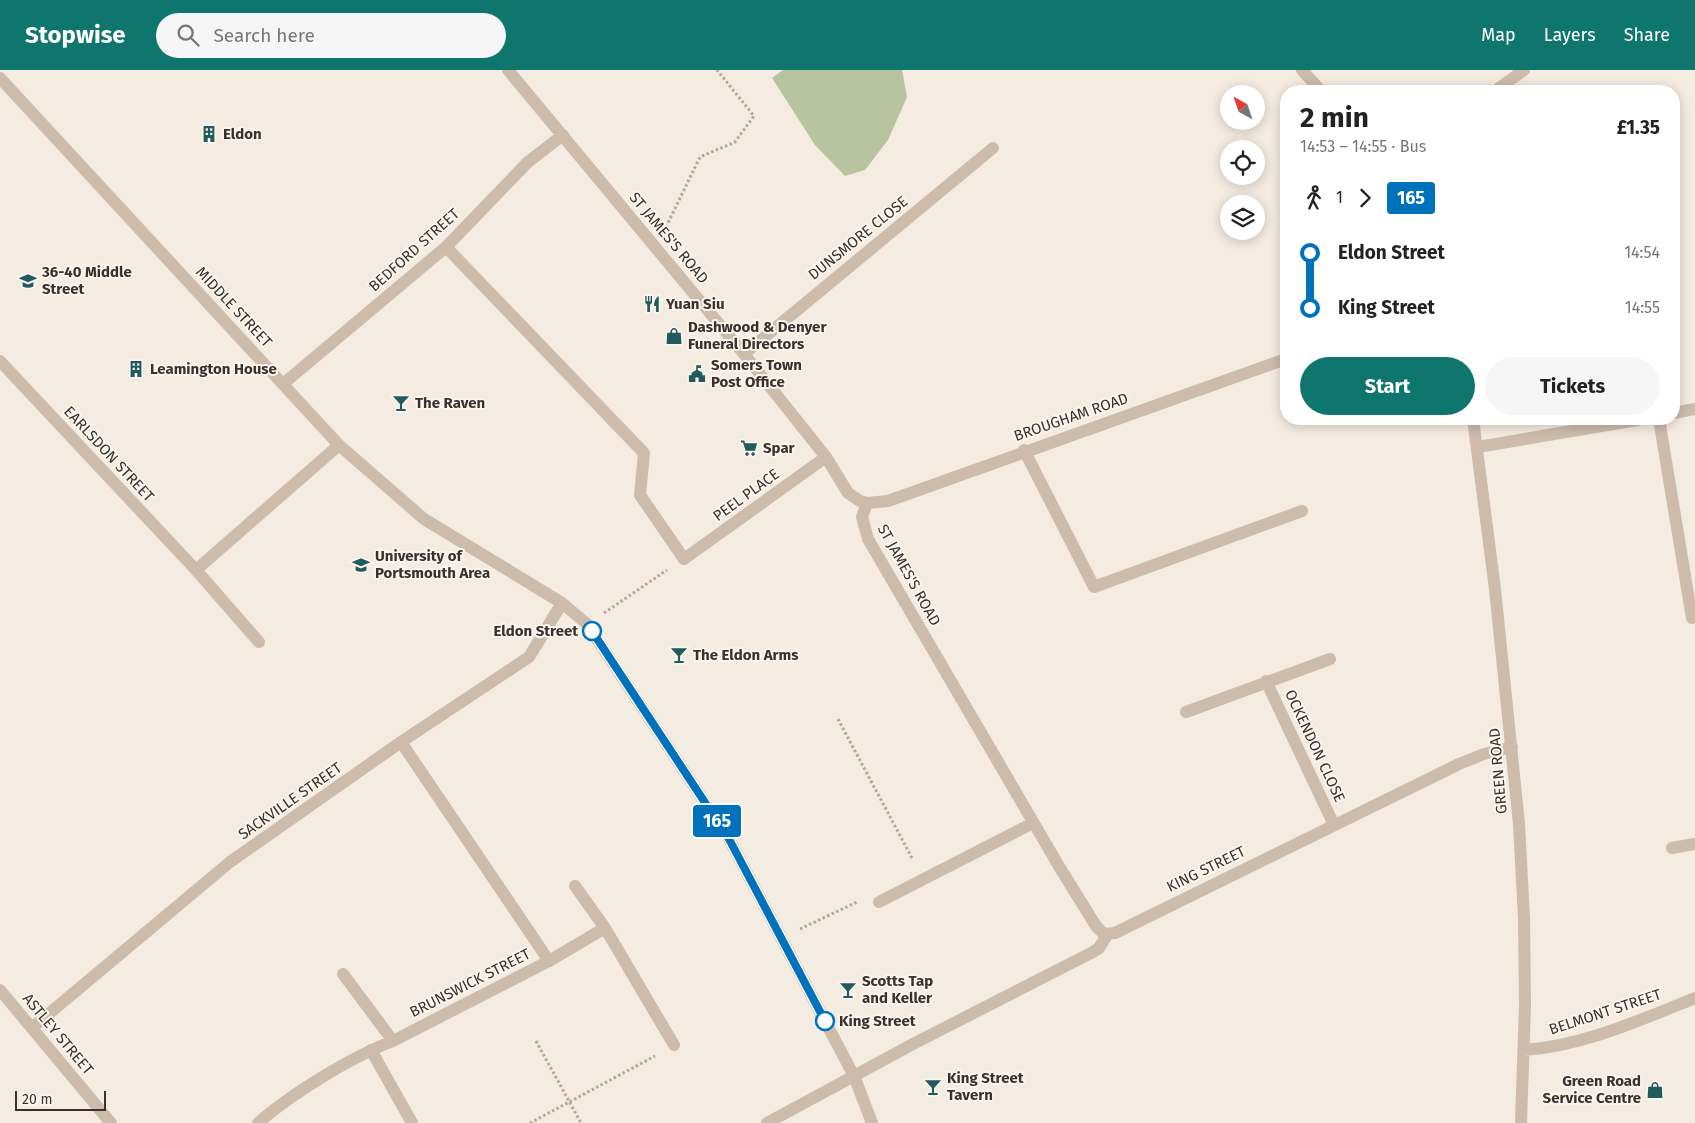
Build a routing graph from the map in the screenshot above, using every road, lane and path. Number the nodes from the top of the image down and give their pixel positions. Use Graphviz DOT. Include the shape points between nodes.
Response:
graph roads {
  1 [pos="508,70"];
  2 [pos="717,70"];
  3 [pos="1302,70"];
  4 [pos="1524,70"];
  5 [pos="0,78"];
  6 [pos="1316,85"];
  7 [pos="1503,85"];
  8 [pos="563,135"];
  9 [pos="993,148"];
  10 [pos="446,247"];
  11 [pos="656,248"];
  12 [pos="744,354"];
  13 [pos="0,361"];
  14 [pos="1280,361"];
  15 [pos="283,384"];
  16 [pos="1695,410"];
  17 [pos="1680,412"];
  18 [pos="1474,425"];
  19 [pos="1608,425"];
  20 [pos="1660,425"];
  21 [pos="338,445"];
  22 [pos="1478,447"];
  23 [pos="1024,450"];
  24 [pos="826,457"];
  25 [pos="866,503"];
  26 [pos="1302,511"];
  27 [pos="684,559"];
  28 [pos="196,570"];
  29 [pos="562,603"];
  30 [pos="1692,618"];
  31 [pos="587,624"];
  32 [pos="258,642"];
  33 [pos="1330,659"];
  34 [pos="1266,681"];
  35 [pos="1186,712"];
  36 [pos="838,719"];
  37 [pos="401,742"];
  38 [pos="1512,747"];
  39 [pos="1033,823"];
  40 [pos="1334,825"];
  41 [pos="1695,844"];
  42 [pos="1672,848"];
  43 [pos="924,880"];
  44 [pos="575,886"];
  45 [pos="879,902"];
  46 [pos="605,928"];
  47 [pos="1107,935"];
  48 [pos="781,937"];
  49 [pos="549,961"];
  50 [pos="343,974"];
  51 [pos="0,990"];
  52 [pos="1695,998"];
  53 [pos="33,1027"];
  54 [pos="392,1041"];
  55 [pos="536,1041"];
  56 [pos="674,1045"];
  57 [pos="371,1050"];
  58 [pos="1524,1050"];
  59 [pos="854,1076"];
  60 [pos="570,1102"];
  61 [pos="110,1123"];
  62 [pos="258,1123"];
  63 [pos="412,1123"];
  64 [pos="530,1123"];
  65 [pos="581,1123"];
  66 [pos="767,1123"];
  67 [pos="872,1123"];
  68 [pos="1521,1123"];
  1 -- 8 [label="street, ST JAMES'S ROAD"];
  2 -- 11 [label="path" via="754,116 735,142 700,157"];
  3 -- 6 [label="street"];
  4 -- 7 [label="street"];
  5 -- 15 [label="street, MIDDLE STREET"];
  8 -- 10 [label="street, BEDFORD STREET" via="528,162"];
  8 -- 11 [label="street, ST JAMES'S ROAD"];
  9 -- 12 [label="street, DUNSMORE CLOSE"];
  10 -- 15 [label="street, BEDFORD STREET"];
  10 -- 27 [label="street" via="644,452 640,496"];
  11 -- 12 [label="street, ST JAMES'S ROAD"];
  12 -- 24 [label="street, ST JAMES'S ROAD"];
  13 -- 28 [label="street, EARLSDON STREET"];
  14 -- 23 [label="street, BROUGHAM ROAD"];
  15 -- 21 [label="street, MIDDLE STREET"];
  16 -- 17 [label="street"];
  18 -- 22 [label="street, GREEN ROAD"];
  19 -- 22 [label="street"];
  20 -- 30 [label="street"];
  21 -- 28 [label="street"];
  21 -- 29 [label="street, MIDDLE STREET" via="424,519"];
  22 -- 38 [label="street, GREEN ROAD"];
  23 -- 25 [label="street, BROUGHAM ROAD" via="888,501"];
  23 -- 26 [label="street" via="1094,587"];
  24 -- 25 [label="street, ST JAMES'S ROAD" via="848,493"];
  24 -- 27 [label="street, PEEL PLACE"];
  25 -- 39 [label="street, ST JAMES'S ROAD" via="862,517 868,539"];
  27 -- 31 [label="path"];
  28 -- 32 [label="street, EARLSDON STREET"];
  29 -- 31 [label="street"];
  29 -- 37 [label="street, SACKVILLE STREET" via="529,657"];
  31 -- 48 [label="street" via="729,839"];
  33 -- 34 [label="street, OCKENDON CLOSE"];
  34 -- 35 [label="street, OCKENDON CLOSE"];
  34 -- 40 [label="street, OCKENDON CLOSE"];
  36 -- 43 [label="path"];
  37 -- 49 [label="street, BRUNSWICK STREET"];
  37 -- 53 [label="street, SACKVILLE STREET" via="230,862"];
  38 -- 40 [label="street, KING STREET" via="1459,764"];
  38 -- 58 [label="street, GREEN ROAD" via="1524,918"];
  39 -- 43 [label="street"];
  39 -- 47 [label="street, ST JAMES'S ROAD" via="1096,926"];
  40 -- 47 [label="street, KING STREET"];
  41 -- 42 [label="street"];
  43 -- 45 [label="street"];
  44 -- 46 [label="street"];
  45 -- 48 [label="path" via="864,898"];
  46 -- 49 [label="street"];
  46 -- 56 [label="street"];
  47 -- 59 [label="street, KING STREET" via="1093,952"];
  48 -- 59 [label="street"];
  49 -- 54 [label="street, BRUNSWICK STREET"];
  50 -- 54 [label="street"];
  51 -- 53 [label="street, ASTLEY STREET"];
  52 -- 58 [label="street, BELMONT STREET" via="1561,1046"];
  53 -- 61 [label="street, ASTLEY STREET"];
  54 -- 57 [label="street, BRUNSWICK STREET"];
  55 -- 60 [label="path"];
  56 -- 60 [label="path"];
  57 -- 62 [label="street, BRUNSWICK STREET" via="276,1107"];
  57 -- 63 [label="street"];
  58 -- 68 [label="street, GREEN ROAD"];
  59 -- 66 [label="street, KING STREET"];
  59 -- 67 [label="street"];
  60 -- 64 [label="path"];
  60 -- 65 [label="path"];
}
